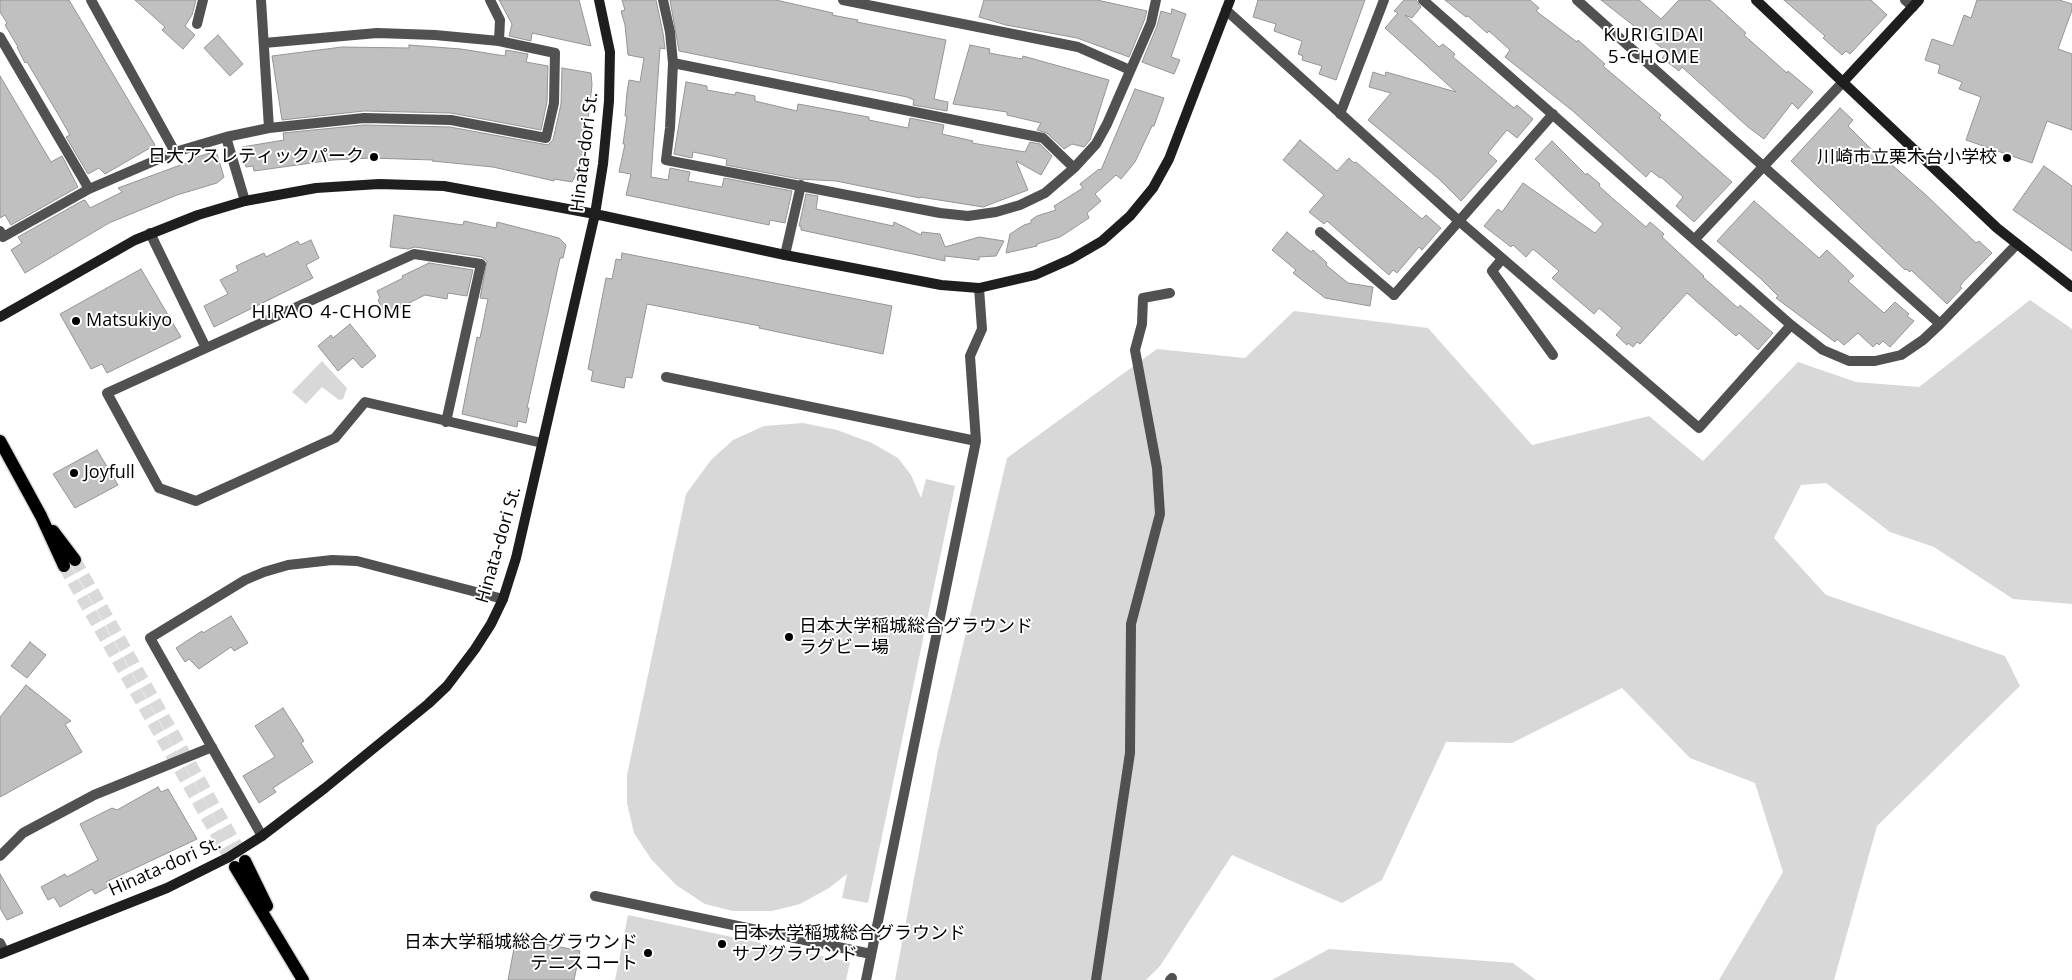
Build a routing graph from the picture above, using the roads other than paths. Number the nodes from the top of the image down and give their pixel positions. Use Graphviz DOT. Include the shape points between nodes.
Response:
graph roads {
  1 [pos="91,0"];
  2 [pos="203,0"];
  3 [pos="261,0"];
  4 [pos="490,0"];
  5 [pos="599,0"];
  6 [pos="663,0"];
  7 [pos="843,0"];
  8 [pos="1156,0"];
  9 [pos="1230,0"];
  10 [pos="1384,0"];
  11 [pos="1423,0"];
  12 [pos="1577,0"];
  13 [pos="1756,0"];
  14 [pos="859,1"];
  15 [pos="1912,2"];
  16 [pos="1226,10"];
  17 [pos="197,24"];
  18 [pos="0,37"];
  19 [pos="499,41"];
  20 [pos="264,43"];
  21 [pos="673,63"];
  22 [pos="1130,70"];
  23 [pos="1843,82"];
  24 [pos="1340,114"];
  25 [pos="1553,114"];
  26 [pos="269,128"];
  27 [pos="226,137"];
  28 [pos="175,152"];
  29 [pos="1763,167"];
  30 [pos="1074,168"];
  31 [pos="801,185"];
  32 [pos="90,189"];
  33 [pos="245,201"];
  34 [pos="595,214"];
  35 [pos="1459,221"];
  36 [pos="0,231"];
  37 [pos="1320,232"];
  38 [pos="150,233"];
  39 [pos="1695,239"];
  40 [pos="2018,244"];
  41 [pos="786,255"];
  42 [pos="1502,258"];
  43 [pos="2072,287"];
  44 [pos="979,288"];
  45 [pos="1170,293"];
  46 [pos="0,317"];
  47 [pos="1940,324"];
  48 [pos="1791,325"];
  49 [pos="206,348"];
  50 [pos="1553,356"];
  51 [pos="666,377"];
  52 [pos="446,422"];
  53 [pos="0,441"];
  54 [pos="976,441"];
  55 [pos="542,443"];
  56 [pos="41,516"];
  57 [pos="76,560"];
  58 [pos="64,566"];
  59 [pos="503,599"];
  60 [pos="212,747"];
  61 [pos="262,836"];
  62 [pos="0,856"];
  63 [pos="240,864"];
  64 [pos="595,896"];
  65 [pos="1,949"];
  66 [pos="870,954"];
  67 [pos="302,980"];
  68 [pos="866,980"];
  69 [pos="1096,980"];
  1 -- 28 [label="street"];
  2 -- 17 [label="street"];
  3 -- 20 [label="street"];
  4 -- 19 [label="street" via="500,20"];
  5 -- 34 [label="street, Hinata-dori St." via="610,52 609,101"];
  6 -- 21 [label="street"];
  7 -- 14 [label="street"];
  8 -- 22 [label="street"];
  9 -- 16 [label="street"];
  10 -- 24 [label="street"];
  11 -- 25 [label="street"];
  12 -- 29 [label="street"];
  13 -- 23 [label="street"];
  14 -- 22 [label="street" via="1078,48"];
  15 -- 23 [label="street"];
  16 -- 24 [label="street"];
  16 -- 44 [label="street" via="1170,159 1153,188 1130,216 1102,241 1071,259 1035,275"];
  18 -- 32 [label="street"];
  19 -- 20 [label="street" via="377,32"];
  19 -- 26 [label="street" via="555,54 554,103 546,138 451,120 364,118"];
  20 -- 26 [label="street"];
  21 -- 30 [label="street" via="1043,138"];
  21 -- 31 [label="street" via="666,160"];
  22 -- 30 [label="street" via="1096,144"];
  23 -- 29 [label="street"];
  23 -- 40 [label="street" via="1997,228"];
  24 -- 35 [label="street"];
  25 -- 35 [label="street"];
  25 -- 39 [label="street"];
  26 -- 27 [label="street"];
  27 -- 28 [label="street"];
  27 -- 33 [label="street"];
  28 -- 32 [label="street"];
  29 -- 39 [label="street"];
  29 -- 47 [label="street"];
  30 -- 31 [label="street" via="1045,192 1020,206 968,216 940,214"];
  31 -- 41 [label="street"];
  32 -- 36 [label="street" via="3,237"];
  33 -- 34 [label="street" via="316,188 379,184 444,186"];
  33 -- 38 [label="street"];
  34 -- 41 [label="street"];
  34 -- 55 [label="street, Hinata-dori St."];
  35 -- 37 [label="street" via="1394,295"];
  35 -- 42 [label="street"];
  38 -- 46 [label="street"];
  38 -- 49 [label="street"];
  39 -- 48 [label="street"];
  40 -- 43 [label="street"];
  40 -- 47 [label="street"];
  41 -- 44 [label="street" via="941,285"];
  42 -- 48 [label="street" via="1699,428"];
  42 -- 50 [label="street" via="1492,270"];
  44 -- 54 [label="street" via="982,329 970,356"];
  45 -- 69 [label="street" via="1143,298 1142,324 1135,350 1158,468 1160,514 1131,624 1130,753"];
  47 -- 48 [label="street" via="1902,355 1875,361 1849,360 1823,350"];
  49 -- 52 [label="street" via="414,254 481,264"];
  49 -- 52 [label="street" via="107,393 159,488 196,501 335,438 365,402"];
  51 -- 54 [label="street"];
  52 -- 55 [label="street"];
  53 -- 56 [label="main road"];
  54 -- 66 [label="street"];
  55 -- 59 [label="street, Hinata-dori St." via="516,558"];
  56 -- 57 [label="main road"];
  56 -- 58 [label="main road"];
  59 -- 60 [label="street" via="345,560 288,565 245,580 150,638"];
  59 -- 61 [label="street, Hinata-dori St." via="492,624 447,686"];
  60 -- 61 [label="street"];
  60 -- 62 [label="street" via="94,795 23,833"];
  61 -- 65 [label="street, Hinata-dori St." via="229,857 167,888"];
  63 -- 67 [label="main road"];
  64 -- 66 [label="street"];
  66 -- 68 [label="street"];
}
